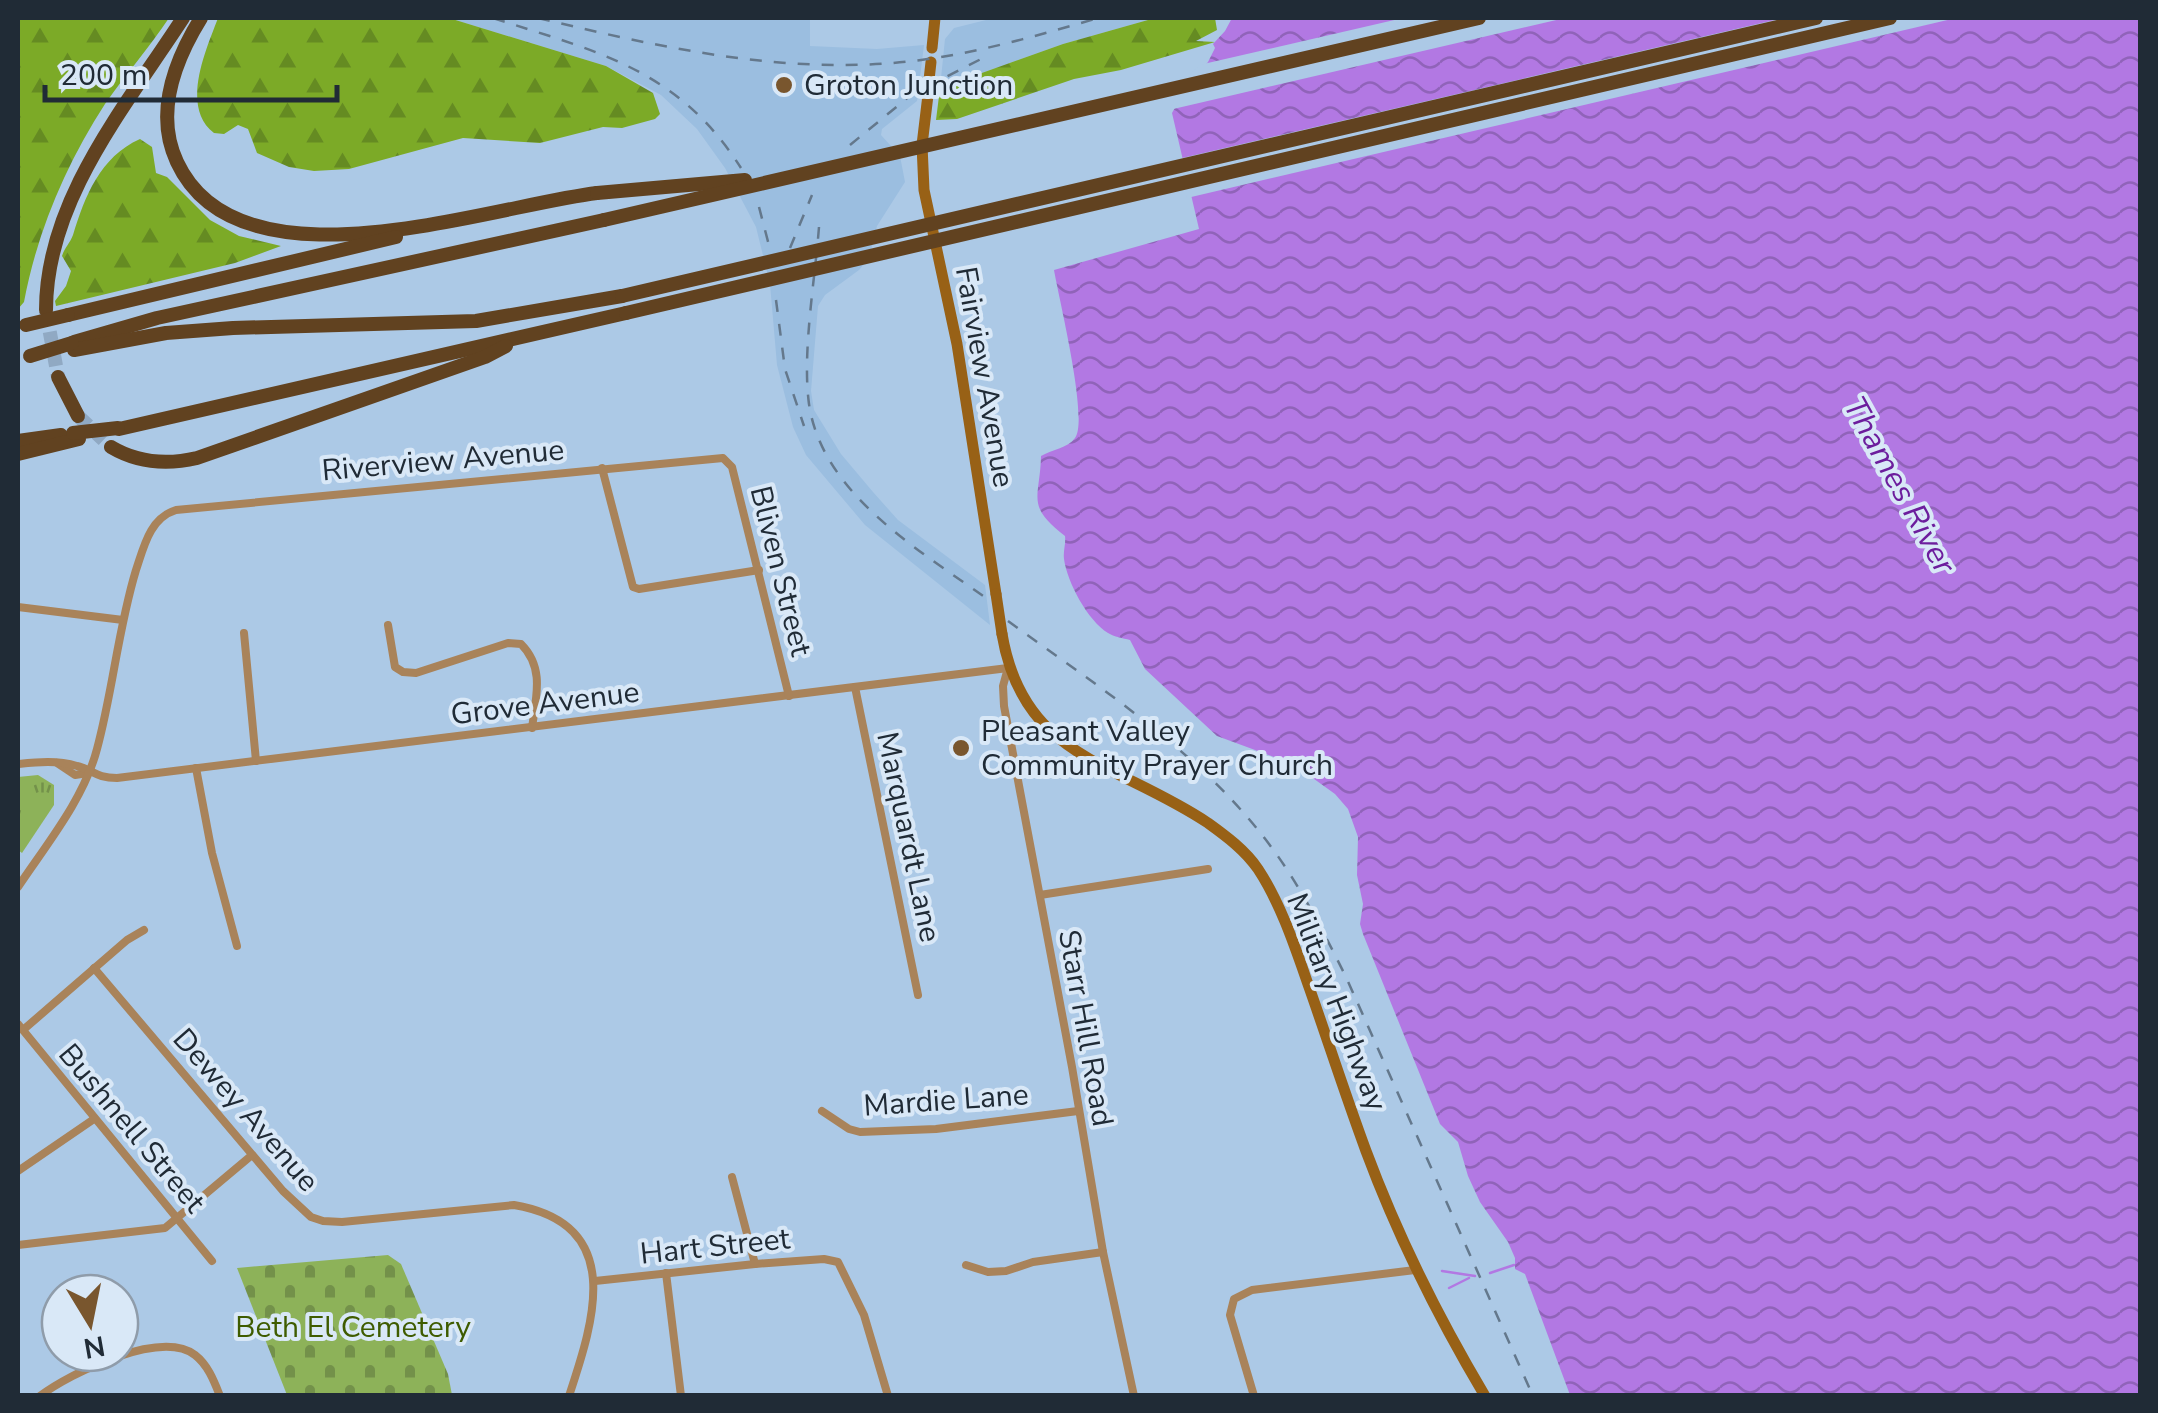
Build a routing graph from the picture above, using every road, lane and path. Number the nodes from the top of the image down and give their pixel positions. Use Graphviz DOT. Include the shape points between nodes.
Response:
graph roads {
  1 [pos="183,18"];
  2 [pos="201,18"];
  3 [pos="935,18"];
  4 [pos="1480,18"];
  5 [pos="1816,18"];
  6 [pos="1890,18"];
  7 [pos="932,48"];
  8 [pos="931,62"];
  9 [pos="930,80"];
  10 [pos="928,95"];
  11 [pos="821,171"];
  12 [pos="523,206"];
  13 [pos="46,310"];
  14 [pos="22,326"];
  15 [pos="524,335"];
  16 [pos="73,346"];
  17 [pos="30,356"];
  18 [pos="58,377"];
  19 [pos="78,416"];
  20 [pos="76,436"];
  21 [pos="18,441"];
  22 [pos="111,446"];
  23 [pos="18,454"];
  24 [pos="726,459"];
  25 [pos="602,468"];
  26 [pos="759,570"];
  27 [pos="18,607"];
  28 [pos="123,620"];
  29 [pos="388,625"];
  30 [pos="244,633"];
  31 [pos="1008,668"];
  32 [pos="855,687"];
  33 [pos="789,696"];
  34 [pos="532,728"];
  35 [pos="256,761"];
  36 [pos="18,764"];
  37 [pos="196,768"];
  38 [pos="88,773"];
  39 [pos="1208,869"];
  40 [pos="18,888"];
  41 [pos="1040,895"];
  42 [pos="144,930"];
  43 [pos="237,946"];
  44 [pos="94,968"];
  45 [pos="918,995"];
  46 [pos="20,1027"];
  47 [pos="822,1111"];
  48 [pos="1078,1111"];
  49 [pos="94,1119"];
  50 [pos="252,1155"];
  51 [pos="18,1172"];
  52 [pos="732,1177"];
  53 [pos="176,1219"];
  54 [pos="18,1245"];
  55 [pos="1103,1252"];
  56 [pos="212,1262"];
  57 [pos="754,1264"];
  58 [pos="966,1265"];
  59 [pos="1415,1270"];
  60 [pos="666,1273"];
  61 [pos="596,1281"];
  62 [pos="40,1396"];
  63 [pos="220,1396"];
  64 [pos="569,1396"];
  65 [pos="680,1396"];
  66 [pos="888,1396"];
  67 [pos="1134,1396"];
  68 [pos="1254,1396"];
  69 [pos="1485,1396"];
  1 -- 13 [label="highway" via="76,191 52,254"];
  2 -- 12 [label="highway" via="172,80 168,130 188,181 225,212 279,232 323,236"];
  3 -- 7 [label="street"];
  4 -- 11 [label="highway, bridge"];
  5 -- 16 [label="highway, bridge" via="622,296 476,321 233,328"];
  6 -- 15 [label="highway, bridge"];
  8 -- 9 [label="street"];
  10 -- 31 [label="street, Fairview Avenue, bridge" via="924,190 961,364"];
  11 -- 12 [label="highway, bridge" via="598,192"];
  11 -- 16 [label="highway, bridge" via="157,318"];
  12 -- 14 [label="highway, bridge"];
  15 -- 20 [label="highway, bridge"];
  15 -- 22 [label="highway" via="484,357 197,458 154,462"];
  16 -- 17 [label="highway, bridge"];
  18 -- 19 [label="highway"];
  20 -- 21 [label="highway"];
  20 -- 23 [label="highway"];
  24 -- 25 [label="street, Riverview Avenue"];
  24 -- 26 [label="street, Bliven Street"];
  25 -- 26 [label="street" via="633,587"];
  25 -- 28 [label="street, Riverview Avenue" via="166,513 145,543"];
  26 -- 33 [label="street, Bliven Street"];
  27 -- 28 [label="street"];
  28 -- 38 [label="street"];
  29 -- 34 [label="street" via="395,667 402,672 521,644 537,670"];
  30 -- 35 [label="street"];
  31 -- 32 [label="street, Grove Avenue"];
  31 -- 41 [label="street, Starr Hill Road" via="1004,706"];
  31 -- 59 [label="street, Military Highway" via="1049,732 1188,810 1258,868 1291,937 1366,1153"];
  32 -- 33 [label="street, Grove Avenue"];
  32 -- 45 [label="street, Marquardt Lane"];
  33 -- 34 [label="street, Grove Avenue"];
  34 -- 35 [label="street, Grove Avenue"];
  35 -- 37 [label="street, Grove Avenue"];
  36 -- 38 [label="street, Grove Avenue" via="56,762"];
  37 -- 38 [label="street, Grove Avenue" via="117,778"];
  37 -- 43 [label="street"];
  38 -- 40 [label="street"];
  39 -- 41 [label="street"];
  41 -- 48 [label="street, Starr Hill Road"];
  42 -- 44 [label="street"];
  44 -- 46 [label="street"];
  44 -- 50 [label="street, Dewey Avenue"];
  46 -- 49 [label="street, Bushnell Street"];
  47 -- 48 [label="street, Mardie Lane" via="860,1132 955,1128"];
  48 -- 55 [label="street, Starr Hill Road"];
  49 -- 51 [label="street"];
  49 -- 53 [label="street, Bushnell Street"];
  50 -- 53 [label="street"];
  50 -- 61 [label="street, Dewey Avenue" via="310,1217 323,1221 514,1205 538,1209 568,1226"];
  52 -- 57 [label="street"];
  53 -- 54 [label="street" via="165,1228"];
  53 -- 56 [label="street, Bushnell Street"];
  55 -- 58 [label="street" via="1006,1271"];
  55 -- 67 [label="street, Starr Hill Road"];
  57 -- 60 [label="street, Hart Street"];
  57 -- 66 [label="street, Hart Street" via="838,1262 864,1314"];
  59 -- 68 [label="street" via="1252,1290 1234,1299 1230,1316"];
  59 -- 69 [label="street, Military Highway"];
  60 -- 61 [label="street, Hart Street"];
  60 -- 65 [label="street"];
  61 -- 64 [label="street"];
  62 -- 63 [label="street" via="106,1359 174,1348 195,1355"];
}
